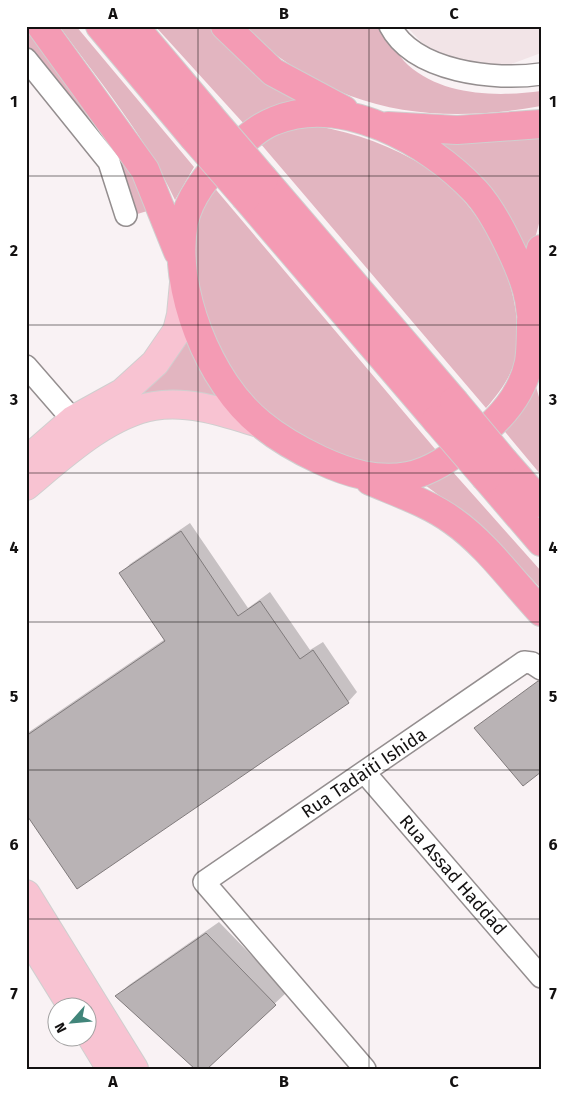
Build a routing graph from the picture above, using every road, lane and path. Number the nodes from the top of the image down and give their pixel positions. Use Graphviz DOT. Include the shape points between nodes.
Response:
graph roads {
  1 [pos="41,26"];
  2 [pos="100,26"];
  3 [pos="134,26"];
  4 [pos="225,26"];
  5 [pos="390,26"];
  6 [pos="26,59"];
  7 [pos="541,74"];
  8 [pos="369,121"];
  9 [pos="541,124"];
  10 [pos="202,126"];
  11 [pos="126,215"];
  12 [pos="541,249"];
  13 [pos="182,270"];
  14 [pos="530,309"];
  15 [pos="541,361"];
  16 [pos="26,366"];
  17 [pos="73,420"];
  18 [pos="259,423"];
  19 [pos="26,461"];
  20 [pos="495,469"];
  21 [pos="360,476"];
  22 [pos="26,486"];
  23 [pos="541,503"];
  24 [pos="541,542"];
  25 [pos="541,612"];
  26 [pos="532,666"];
  27 [pos="365,773"];
  28 [pos="26,894"];
  29 [pos="26,932"];
  30 [pos="541,977"];
  31 [pos="67,998"];
  32 [pos="98,1048"];
  33 [pos="111,1069"];
  34 [pos="134,1069"];
  35 [pos="366,1069"];
  1 -- 13 [label="highway" via="145,170"];
  2 -- 10 [label="highway"];
  3 -- 10 [label="highway"];
  4 -- 8 [label="highway" via="273,72"];
  5 -- 7 [label="street" via="408,47 430,61 472,74"];
  6 -- 11 [label="street" via="109,162"];
  8 -- 9 [label="highway" via="457,130"];
  8 -- 13 [label="highway" via="299,114 272,121 256,130 227,156 195,195 186,215"];
  8 -- 14 [label="highway" via="440,161 476,192 502,233"];
  10 -- 20 [label="highway, bridge"];
  12 -- 14 [label="highway"];
  13 -- 17 [label="main road" via="181,315 177,331 155,363 122,393"];
  13 -- 18 [label="highway" via="210,357 232,393"];
  14 -- 15 [label="highway"];
  14 -- 21 [label="highway" via="529,362 516,396 502,415 472,441 430,468 411,476 388,479"];
  16 -- 17 [label="street"];
  17 -- 19 [label="main road"];
  18 -- 21 [label="highway" via="310,455"];
  18 -- 22 [label="main road" via="192,406 140,409 125,414 69,450"];
  20 -- 23 [label="highway"];
  20 -- 24 [label="highway"];
  21 -- 25 [label="highway" via="454,521"];
  26 -- 27 [label="street, Rua Tadaiti Ishida"];
  27 -- 30 [label="street, Rua Assad Haddad"];
  27 -- 35 [label="street, Rua Tadaiti Ishida" via="204,882"];
  28 -- 34 [label="main road"];
  29 -- 31 [label="main road"];
  32 -- 33 [label="main road"];
}
